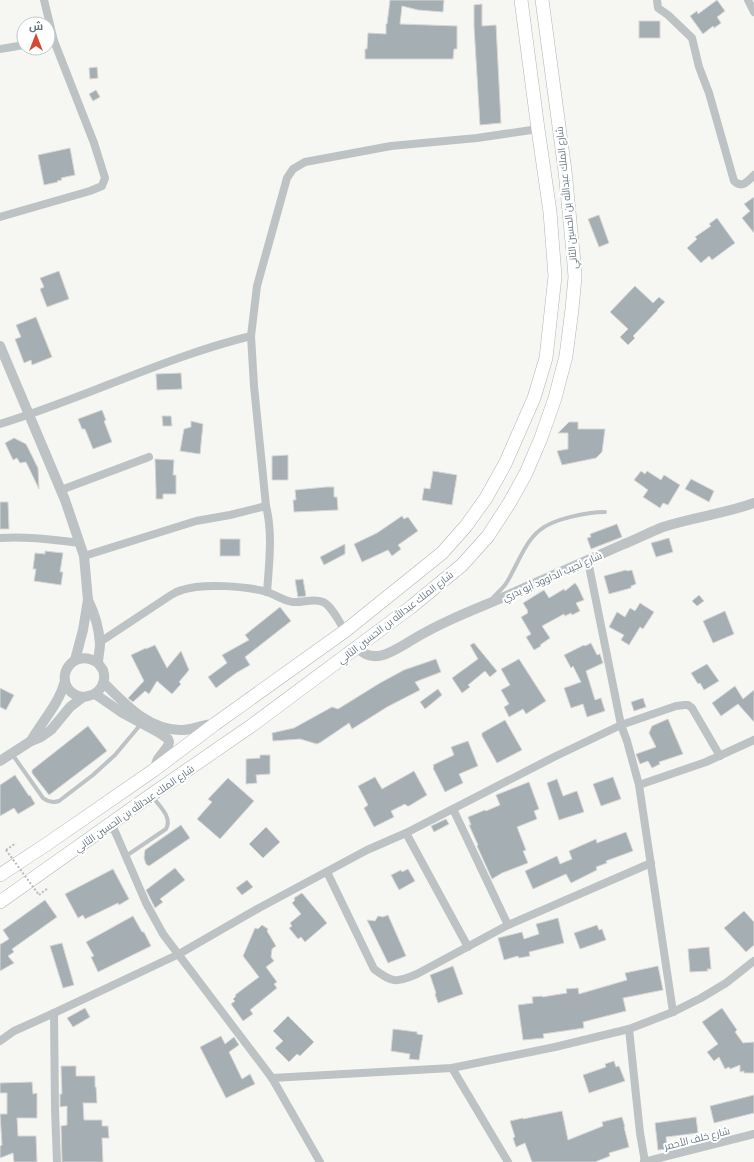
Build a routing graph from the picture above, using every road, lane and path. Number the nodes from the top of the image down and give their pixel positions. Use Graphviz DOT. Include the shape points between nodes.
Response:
graph roads {
  1 [pos="44,0"];
  2 [pos="521,0"];
  3 [pos="542,0"];
  4 [pos="657,0"];
  5 [pos="748,0"];
  6 [pos="754,12"];
  7 [pos="47,16"];
  8 [pos="16,47"];
  9 [pos="0,49"];
  10 [pos="56,53"];
  11 [pos="538,129"];
  12 [pos="754,175"];
  13 [pos="0,217"];
  14 [pos="251,336"];
  15 [pos="0,346"];
  16 [pos="30,415"];
  17 [pos="0,424"];
  18 [pos="149,457"];
  19 [pos="61,490"];
  20 [pos="754,503"];
  21 [pos="266,506"];
  22 [pos="605,512"];
  23 [pos="0,538"];
  24 [pos="80,544"];
  25 [pos="84,556"];
  26 [pos="588,561"];
  27 [pos="268,592"];
  28 [pos="88,600"];
  29 [pos="486,605"];
  30 [pos="345,631"];
  31 [pos="100,642"];
  32 [pos="358,648"];
  33 [pos="75,660"];
  34 [pos="98,663"];
  35 [pos="65,681"];
  36 [pos="104,683"];
  37 [pos="95,694"];
  38 [pos="83,697"];
  39 [pos="143,721"];
  40 [pos="215,724"];
  41 [pos="621,725"];
  42 [pos="754,740"];
  43 [pos="31,741"];
  44 [pos="12,754"];
  45 [pos="720,756"];
  46 [pos="0,761"];
  47 [pos="154,770"];
  48 [pos="639,785"];
  49 [pos="151,795"];
  50 [pos="453,809"];
  51 [pos="111,823"];
  52 [pos="406,832"];
  53 [pos="16,843"];
  54 [pos="47,844"];
  55 [pos="125,856"];
  56 [pos="58,861"];
  57 [pos="652,863"];
  58 [pos="327,872"];
  59 [pos="0,875"];
  60 [pos="48,888"];
  61 [pos="0,902"];
  62 [pos="508,926"];
  63 [pos="468,947"];
  64 [pos="179,954"];
  65 [pos="754,961"];
  66 [pos="673,1012"];
  67 [pos="54,1013"];
  68 [pos="629,1029"];
  69 [pos="0,1041"];
  70 [pos="452,1068"];
  71 [pos="272,1078"];
  72 [pos="754,1134"];
  73 [pos="57,1162"];
  74 [pos="320,1162"];
  75 [pos="508,1162"];
  76 [pos="644,1162"];
  1 -- 7 [label="street"];
  2 -- 11 [label="highway, شارع الملك عبدالله بن الحسين الثاني"];
  3 -- 32 [label="highway, شارع الملك عبدالله بن الحسين الثاني" via="565,171 574,277 566,356 555,398 526,474 488,536 462,565"];
  4 -- 12 [label="street" via="658,8 692,38 734,181 741,185 747,183"];
  5 -- 6 [label="street"];
  8 -- 9 [label="street"];
  10 -- 13 [label="street" via="94,143 105,178 102,186 90,191"];
  11 -- 14 [label="street" via="391,146 305,162 293,169 287,178 257,286"];
  11 -- 30 [label="highway, شارع الملك عبدالله بن الحسين الثاني" via="550,212 554,276 546,358 534,398 506,464 466,526 442,553"];
  14 -- 16 [label="street" via="222,343 160,365"];
  14 -- 21 [label="street"];
  15 -- 16 [label="street"];
  16 -- 17 [label="street"];
  16 -- 19 [label="street"];
  18 -- 19 [label="street"];
  19 -- 24 [label="street"];
  20 -- 26 [label="street, شارع نجيب الداوود أبو بدري" via="661,528"];
  21 -- 25 [label="street" via="196,521"];
  21 -- 27 [label="street" via="270,531"];
  22 -- 29 [label="lane" via="570,517 540,530 505,585"];
  23 -- 24 [label="street" via="45,539"];
  24 -- 25 [label="street"];
  25 -- 28 [label="street"];
  26 -- 29 [label="street, شارع نجيب الداوود أبو بدري"];
  26 -- 41 [label="street"];
  27 -- 30 [label="street" via="288,601 323,602 328,605"];
  27 -- 31 [label="street" via="242,587 213,586 183,590 171,595"];
  28 -- 31 [label="street" via="98,627"];
  28 -- 33 [label="street"];
  29 -- 32 [label="street, شارع نجيب الداوود أبو بدري" via="428,630 387,654 369,656"];
  30 -- 40 [label="highway, شارع الملك عبدالله بن الحسين الثاني"];
  31 -- 34 [label="street"];
  32 -- 49 [label="highway, شارع الملك عبدالله بن الحسين الثاني"];
  33 -- 34 [label="street" via="87,658"];
  33 -- 35 [label="street" via="67,669"];
  34 -- 36 [label="street" via="102,669"];
  35 -- 38 [label="street" via="71,692"];
  35 -- 43 [label="street" via="59,698"];
  36 -- 37 [label="street"];
  36 -- 39 [label="street"];
  37 -- 38 [label="street"];
  37 -- 39 [label="street" via="121,712"];
  38 -- 43 [label="street" via="70,707 50,730"];
  39 -- 40 [label="street" via="180,730"];
  39 -- 44 [label="lane" via="115,755 59,801 49,802 43,798"];
  39 -- 47 [label="street" via="164,735 169,742 158,758"];
  40 -- 47 [label="highway, شارع الملك عبدالله بن الحسين الثاني"];
  41 -- 45 [label="street" via="676,706 688,705"];
  41 -- 48 [label="street"];
  41 -- 50 [label="street"];
  42 -- 45 [label="street"];
  43 -- 44 [label="street"];
  44 -- 46 [label="street"];
  45 -- 48 [label="street"];
  47 -- 54 [label="highway, شارع الملك عبدالله بن الحسين الثاني"];
  48 -- 57 [label="street"];
  49 -- 51 [label="highway, شارع الملك عبدالله بن الحسين الثاني"];
  49 -- 55 [label="lane" via="167,817 166,829"];
  50 -- 52 [label="street"];
  50 -- 62 [label="street"];
  51 -- 55 [label="street"];
  51 -- 56 [label="highway, شارع الملك عبدالله بن الحسين الثاني"];
  52 -- 58 [label="street"];
  52 -- 63 [label="street"];
  53 -- 60 [label="path, bridge" via="6,850 39,895"];
  54 -- 56 [label="highway" via="49,859"];
  54 -- 59 [label="highway, شارع الملك عبدالله بن الحسين الثاني"];
  55 -- 64 [label="street" via="153,916"];
  56 -- 61 [label="highway, شارع الملك عبدالله بن الحسين الثاني"];
  57 -- 62 [label="street"];
  57 -- 66 [label="street"];
  58 -- 63 [label="street" via="374,969 386,978 396,981 405,979"];
  58 -- 64 [label="street"];
  62 -- 63 [label="street"];
  64 -- 67 [label="street"];
  64 -- 71 [label="street"];
  65 -- 66 [label="street" via="726,983"];
  66 -- 68 [label="street"];
  67 -- 69 [label="street" via="14,1031"];
  67 -- 73 [label="street"];
  68 -- 70 [label="street"];
  68 -- 76 [label="street"];
  70 -- 71 [label="street"];
  70 -- 75 [label="street"];
  71 -- 74 [label="street"];
  72 -- 76 [label="street, شارع خلف الأحمر"];
}
